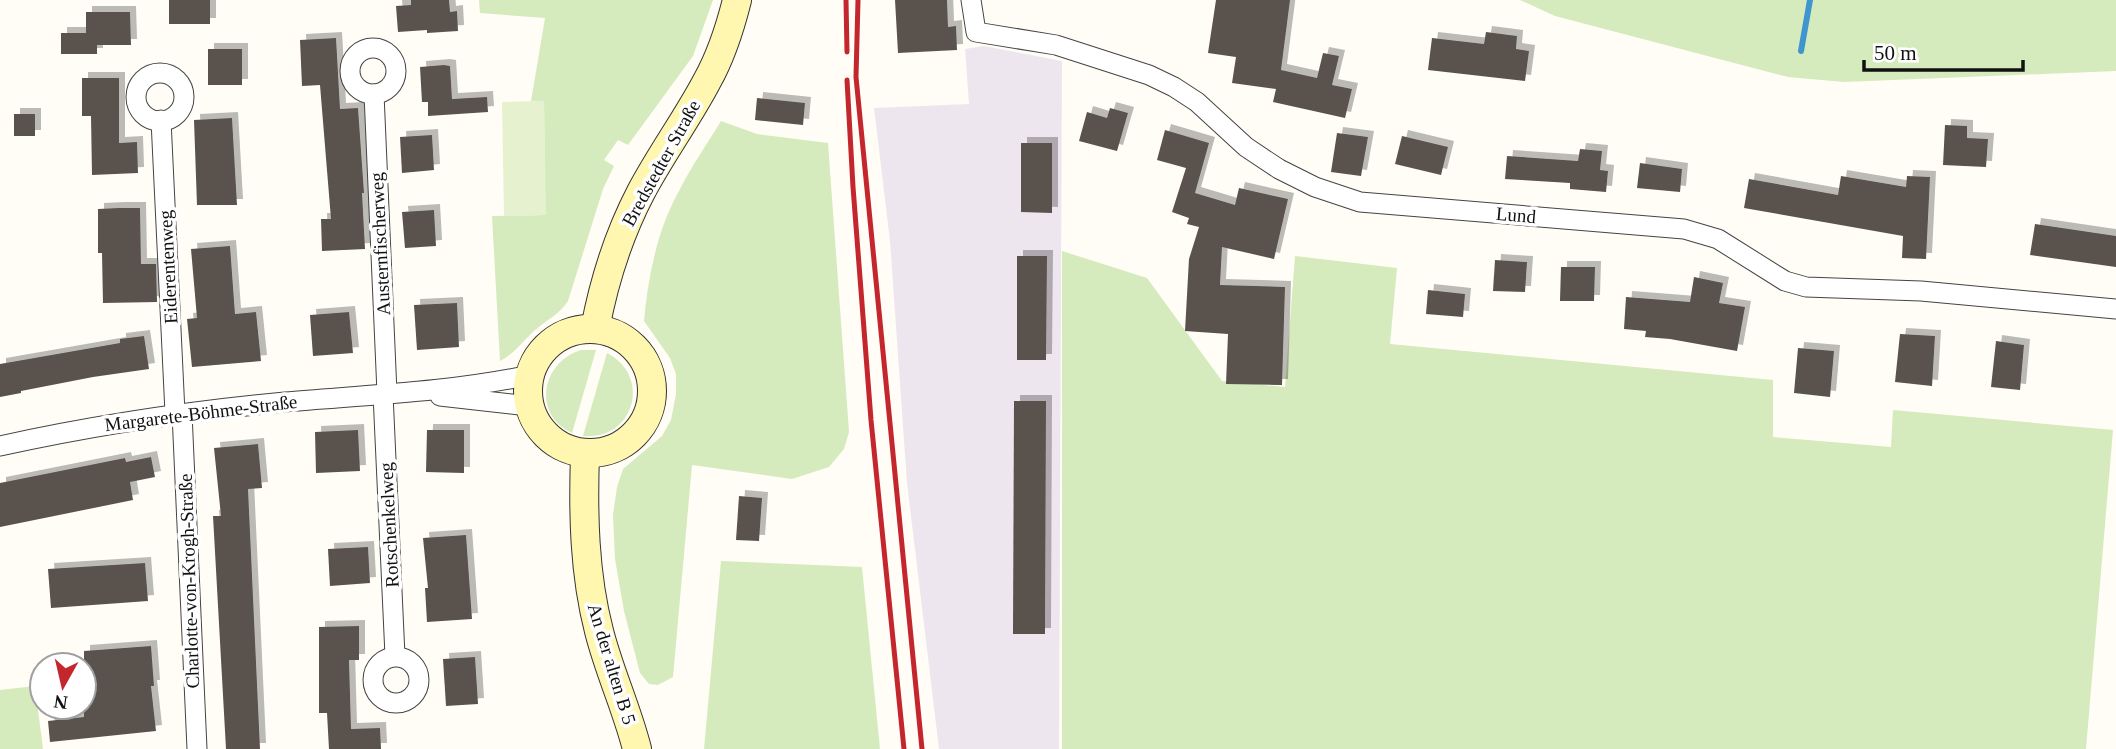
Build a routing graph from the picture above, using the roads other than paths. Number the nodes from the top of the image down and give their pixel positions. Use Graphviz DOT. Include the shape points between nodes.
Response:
graph roads {
  1 [pos="737,0"];
  2 [pos="971,0"];
  3 [pos="374,94"];
  4 [pos="161,120"];
  5 [pos="2116,309"];
  6 [pos="595,329"];
  7 [pos="530,375"];
  8 [pos="391,393"];
  9 [pos="529,406"];
  10 [pos="178,413"];
  11 [pos="0,446"];
  12 [pos="585,454"];
  13 [pos="395,656"];
  14 [pos="197,749"];
  15 [pos="637,749"];
  1 -- 6 [label="main road, Bredstedter Straße" via="708,80 650,175 626,225 607,276"];
  2 -- 5 [label="street, Lund" via="976,32 1056,45 1149,75 1196,102 1279,169 1360,202 1684,229 1718,239 1774,275 1806,288 1921,291"];
  3 -- 8 [label="street, Austernfischerweg"];
  4 -- 10 [label="street, Eiderentenweg"];
  6 -- 7 [label="main road" via="573,331 554,341 539,356"];
  6 -- 12 [label="main road" via="633,347 646,364 652,384 642,426 608,451"];
  7 -- 8 [label="street, Margarete-Böhme-Straße"];
  7 -- 9 [label="main road"];
  8 -- 9 [label="street, Margarete-Böhme-Straße"];
  8 -- 10 [label="street, Margarete-Böhme-Straße"];
  8 -- 13 [label="street, Rotschenkelweg"];
  9 -- 12 [label="main road" via="550,439"];
  10 -- 11 [label="street, Margarete-Böhme-Straße"];
  10 -- 14 [label="street, Charlotte-von-Krogh-Straße"];
  12 -- 15 [label="main road, An der alten B 5" via="591,593"];
}
